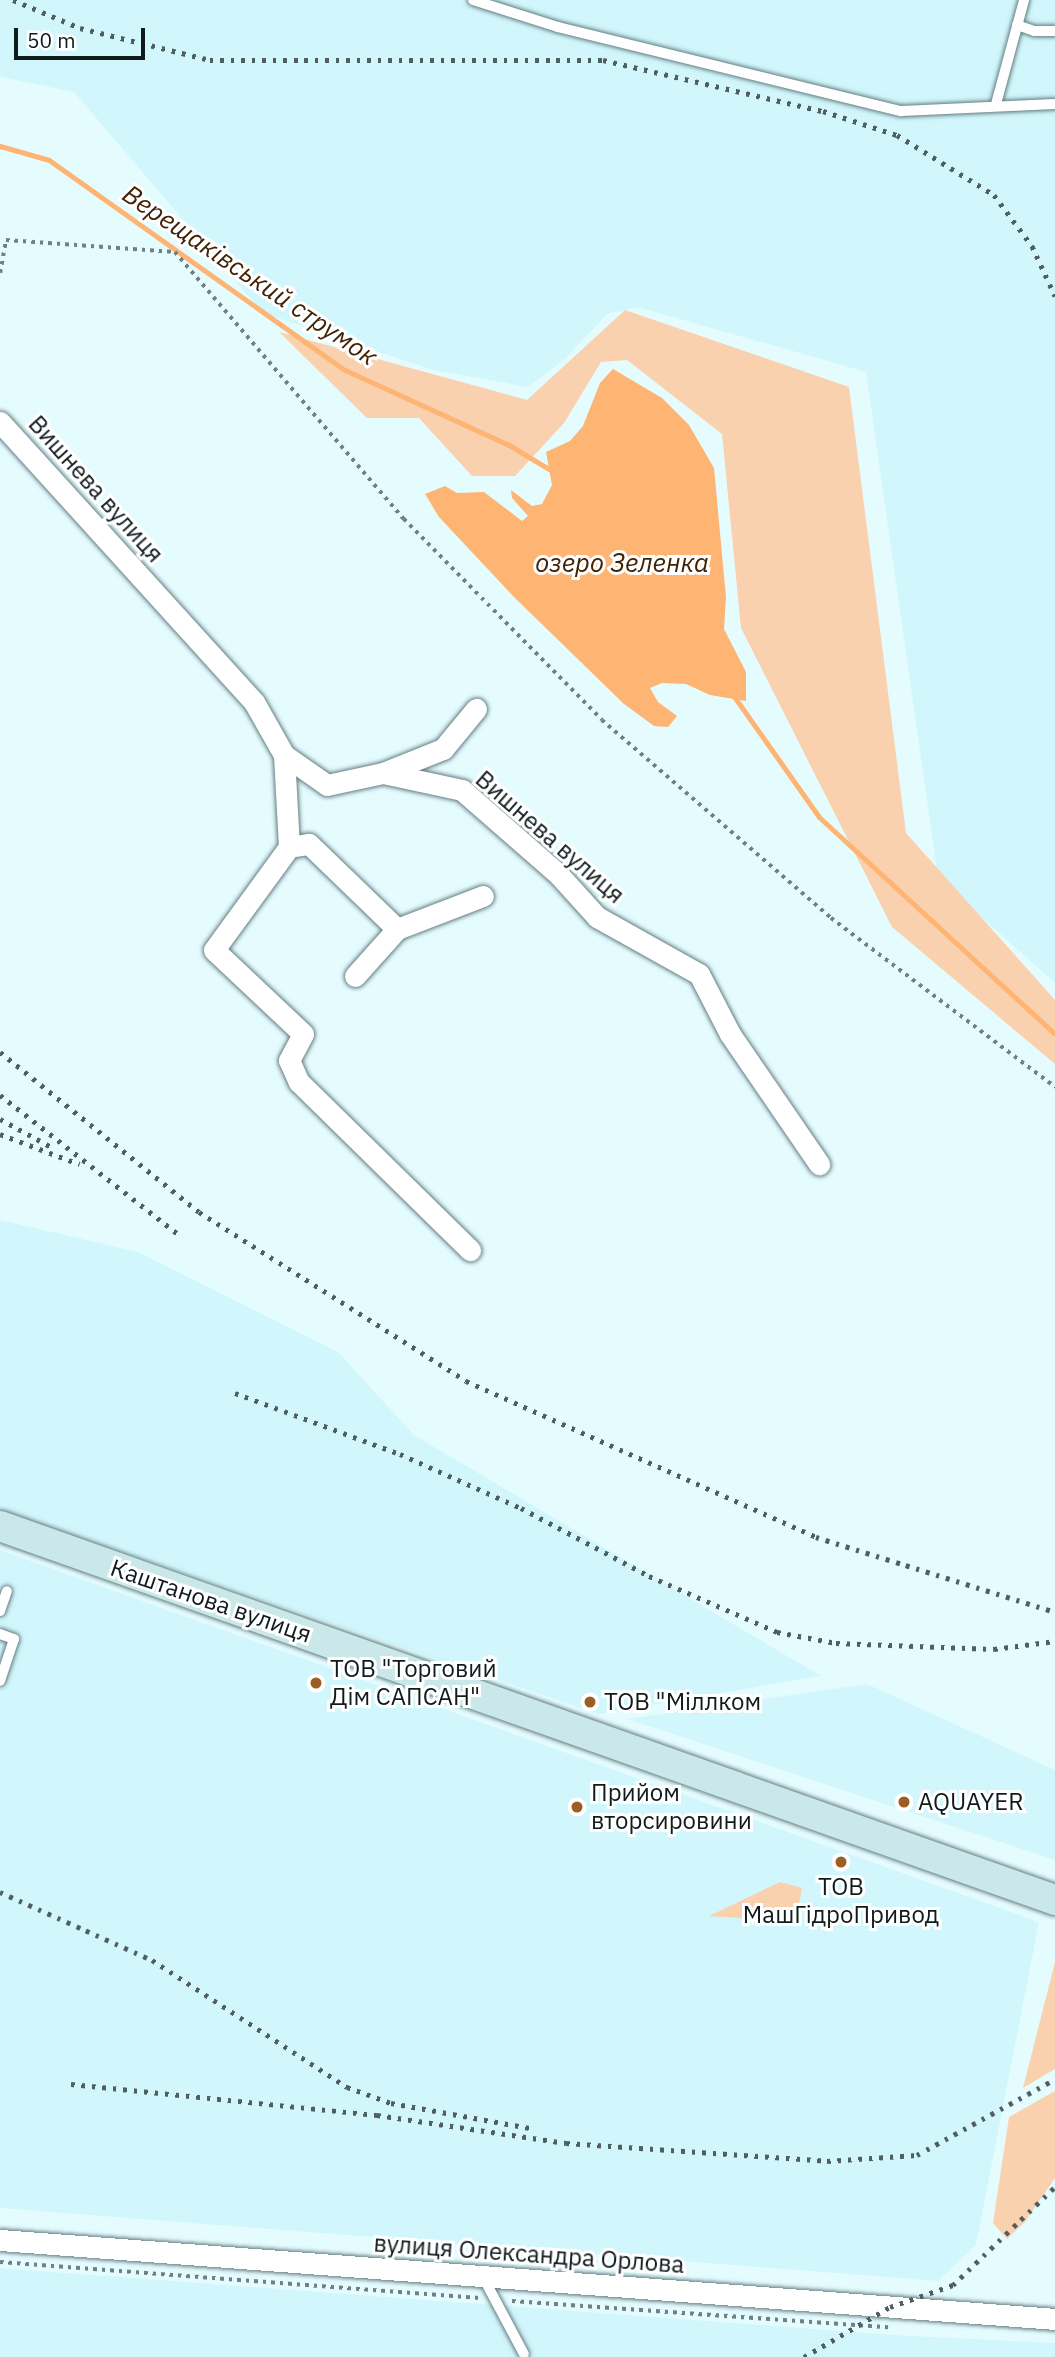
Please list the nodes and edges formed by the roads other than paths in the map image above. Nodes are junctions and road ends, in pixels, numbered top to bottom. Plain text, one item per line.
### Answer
1 (473, 0) edge
2 (1024, 0) edge
3 (1017, 25) junction
4 (1055, 31) edge
5 (996, 104) junction
6 (1055, 104) edge
7 (0, 422) edge
8 (475, 709) dead end
9 (284, 755) junction
10 (383, 773) junction
11 (289, 847) junction
12 (482, 896) dead end
13 (397, 929) junction
14 (355, 976) dead end
15 (819, 1164) dead end
16 (470, 1250) dead end
17 (0, 1526) edge
18 (7, 1591) dead end
19 (0, 1611) edge
20 (0, 1634) edge
21 (0, 1681) edge
22 (1055, 1900) edge
23 (0, 2240) edge
24 (483, 2277) junction
25 (1055, 2319) edge
26 (524, 2354) dead end

1 - 5 lane
2 - 3 lane
3 - 4 lane
3 - 5 lane
5 - 6 lane
7 - 9 street, Вишнева вулиця
8 - 10 street, Вишнева вулиця
9 - 10 street, Вишнева вулиця
9 - 11 street, Вишнева вулиця
10 - 15 street, Вишнева вулиця
11 - 13 street
11 - 16 street
12 - 13 street
13 - 14 street
17 - 22 street, Каштанова вулиця
18 - 19 lane
20 - 21 lane
23 - 24 street, вулиця Олександра Орлова
24 - 25 street, вулиця Олександра Орлова
24 - 26 lane

